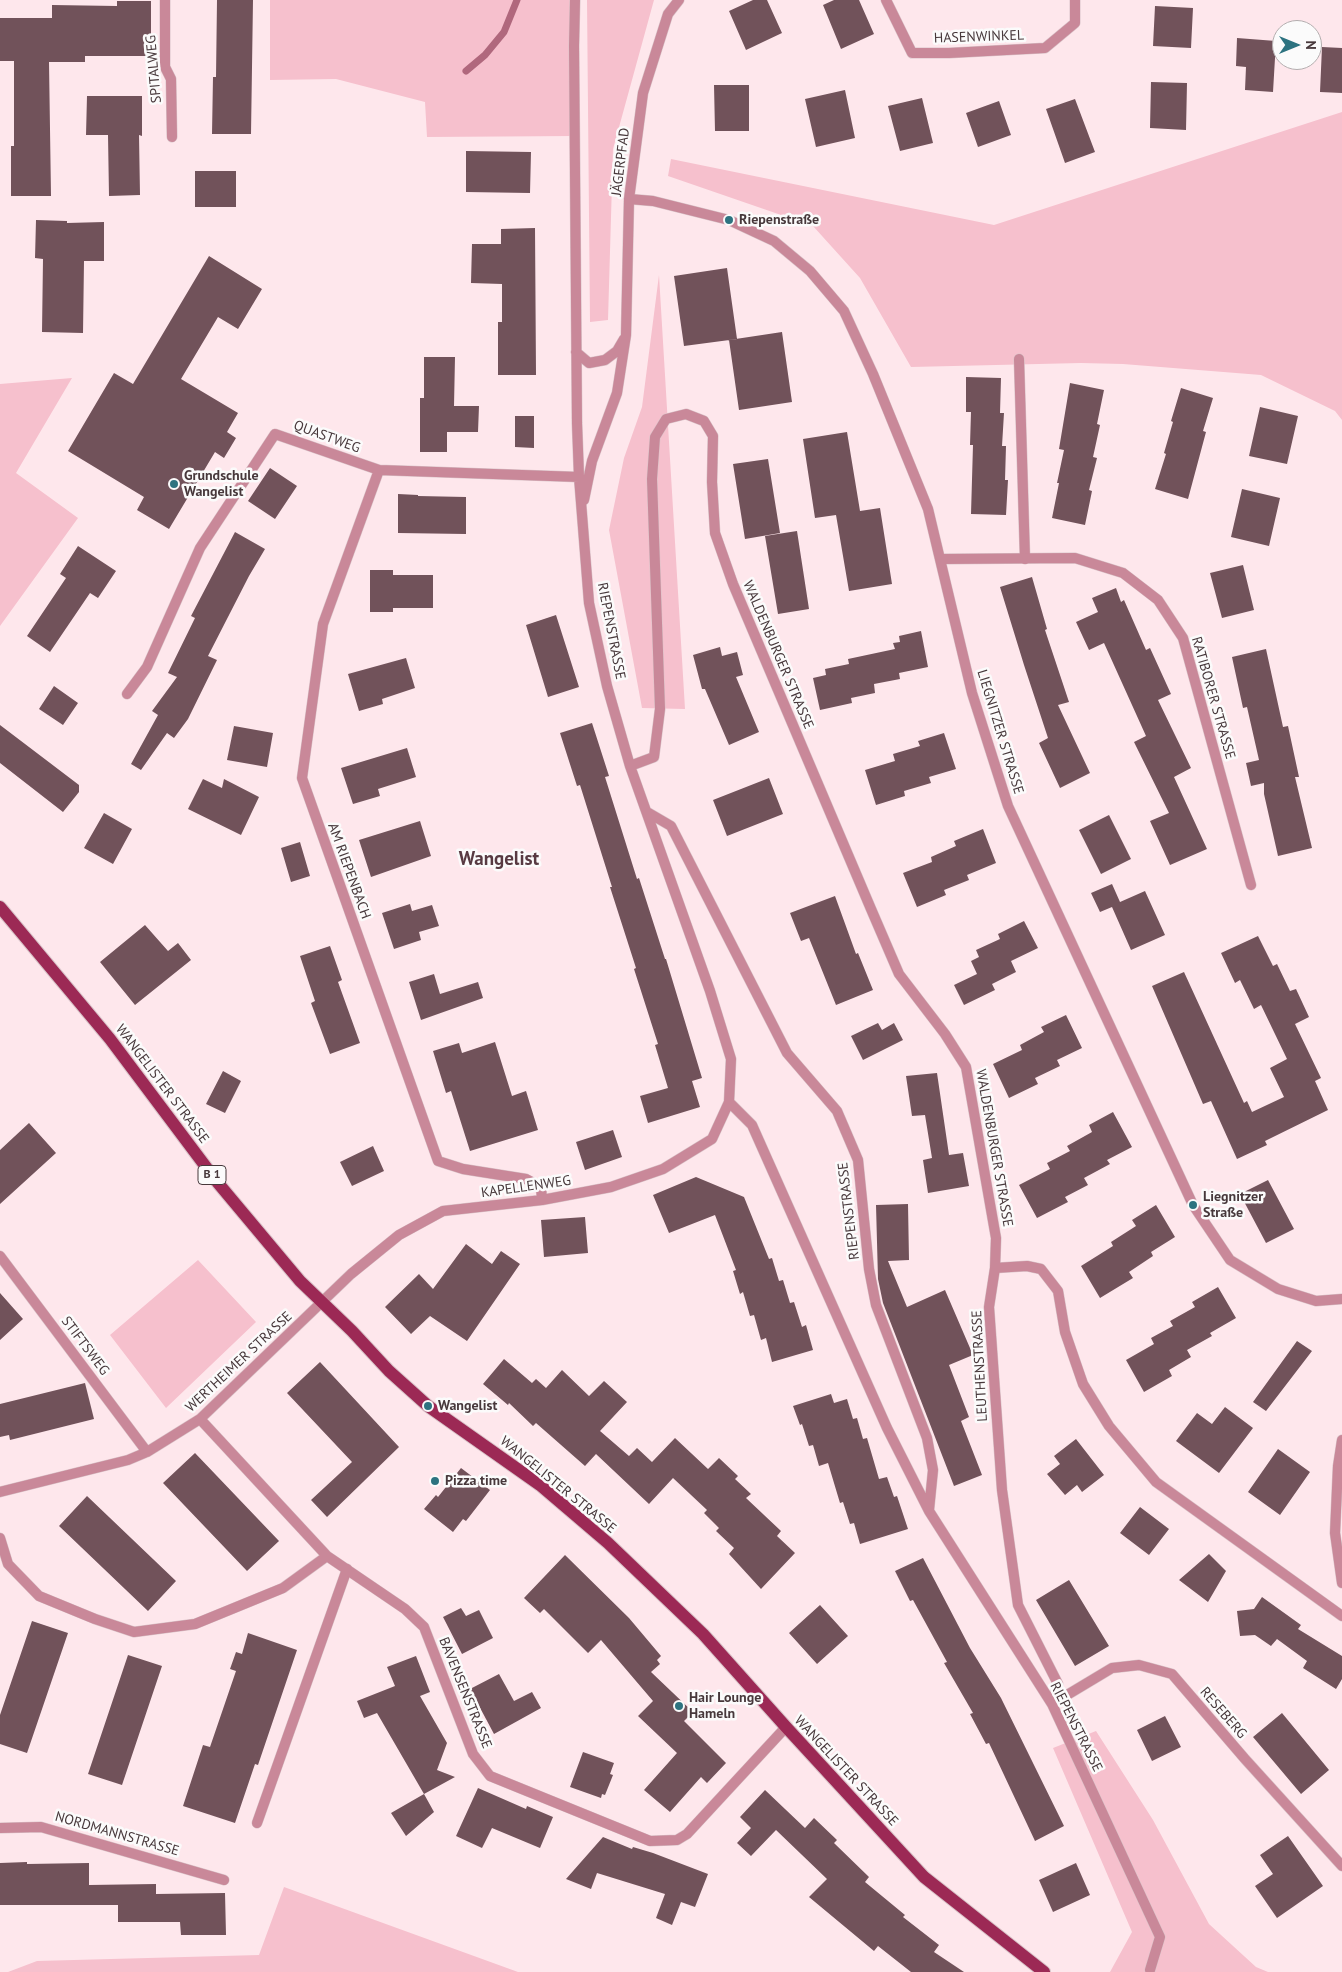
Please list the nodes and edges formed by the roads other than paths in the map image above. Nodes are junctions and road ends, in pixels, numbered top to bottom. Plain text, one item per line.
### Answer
1 (165, 0) edge
2 (575, 0) edge
3 (679, 0) edge
4 (886, 0) edge
5 (1075, 0) edge
6 (172, 137) dead end
7 (629, 200) junction
8 (626, 335) junction
9 (576, 352) junction
10 (1019, 359) dead end
11 (378, 470) junction
12 (579, 476) junction
13 (582, 513) junction
14 (941, 559) junction
15 (1025, 559) junction
16 (127, 694) dead end
17 (630, 766) junction
18 (647, 812) junction
19 (1250, 885) dead end
20 (0, 908) edge
21 (729, 1102) junction
22 (542, 1200) junction
23 (0, 1256) edge
24 (995, 1268) junction
25 (1342, 1299) edge
26 (323, 1302) junction
27 (200, 1419) junction
28 (1342, 1440) edge
29 (148, 1452) junction
30 (0, 1492) edge
31 (929, 1511) junction
32 (0, 1538) edge
33 (327, 1556) junction
34 (346, 1569) junction
35 (1342, 1583) edge
36 (1342, 1616) edge
37 (1052, 1704) junction
38 (786, 1727) junction
39 (257, 1823) dead end
40 (0, 1828) edge
41 (1342, 1866) edge
42 (224, 1880) dead end
43 (1150, 1970) dead end
44 (1044, 1972) edge

1 - 6 street, SPITALWEG
2 - 9 street, RIEPENSTRASSE
3 - 7 street, JÄGERPFAD
4 - 5 street, HASENWINKEL
7 - 8 street, JÄGERPFAD
7 - 14 street, LIEGNITZER STRASSE
8 - 9 street
8 - 13 street, JÄGERPFAD
9 - 12 street, RIEPENSTRASSE
10 - 15 street
11 - 12 street, QUASTWEG
11 - 16 street, QUASTWEG
11 - 22 street, AM RIEPENBACH
12 - 13 street, RIEPENSTRASSE
13 - 17 street, RIEPENSTRASSE
14 - 15 street, RATIBORER STRASSE
14 - 25 street, LIEGNITZER STRASSE
15 - 19 street, RATIBORER STRASSE
17 - 18 street, RIEPENSTRASSE
17 - 24 street, WALDENBURGER STRASSE
18 - 21 street, RIEPENSTRASSE
18 - 31 street, RIEPENSTRASSE
20 - 26 main road, WANGELISTER STRASSE / B 1
21 - 22 street, KAPELLENWEG
21 - 31 street, RIEPENSTRASSE
22 - 26 street, KAPELLENWEG
23 - 29 street, STIFTSWEG
24 - 36 street
24 - 37 street, LEUTHENSTRASSE
26 - 27 street, WERTHEIMER STRASSE
26 - 38 main road, WANGELISTER STRASSE / B 1
27 - 29 street, WERTHEIMER STRASSE
27 - 33 street, BAVENSENSTRASSE
28 - 35 street
29 - 30 street, WERTHEIMER STRASSE
31 - 37 street, RIEPENSTRASSE
32 - 33 street
33 - 34 street, BAVENSENSTRASSE
34 - 38 street, BAVENSENSTRASSE
34 - 39 street
37 - 41 street, RESEBERG
37 - 43 street, RIEPENSTRASSE
38 - 44 main road, WANGELISTER STRASSE / B 1
40 - 42 street, NORDMANNSTRASSE

